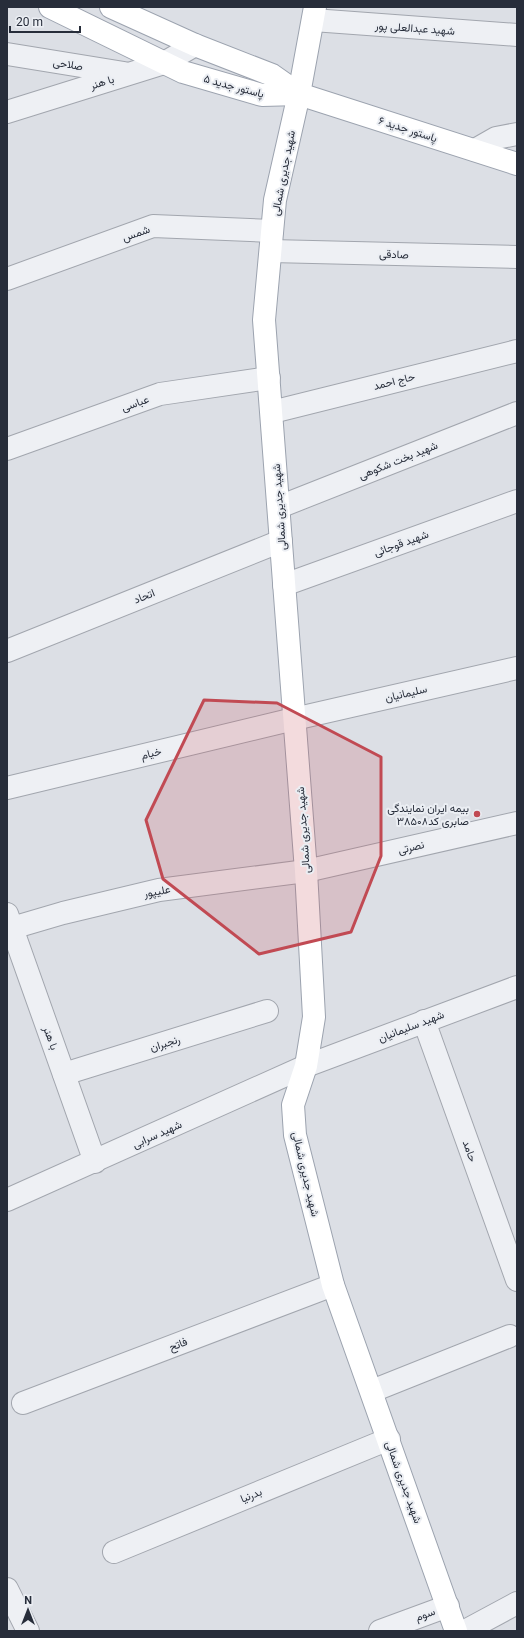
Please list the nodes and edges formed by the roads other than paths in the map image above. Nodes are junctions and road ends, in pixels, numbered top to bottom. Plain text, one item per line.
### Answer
1 (50, 7) edge
2 (112, 7) edge
3 (314, 14) edge
4 (517, 35) edge
5 (195, 45) junction
6 (7, 54) edge
7 (164, 63) junction
8 (129, 74) junction
9 (299, 94) junction
10 (7, 112) edge
11 (517, 134) edge
12 (475, 150) junction
13 (517, 164) edge
14 (272, 241) junction
15 (517, 258) edge
16 (7, 279) edge
17 (517, 351) edge
18 (269, 378) junction
19 (272, 412) junction
20 (517, 413) edge
21 (7, 449) edge
22 (517, 501) edge
23 (279, 507) junction
24 (281, 541) junction
25 (284, 585) junction
26 (7, 651) edge
27 (517, 668) edge
28 (294, 719) junction
29 (7, 788) edge
30 (517, 823) edge
31 (306, 870) junction
32 (9, 921) edge
33 (517, 987) edge
34 (267, 1011) dead end
35 (424, 1021) junction
36 (306, 1066) junction
37 (64, 1074) junction
38 (95, 1162) junction
39 (7, 1200) edge
40 (517, 1280) edge
41 (334, 1285) junction
42 (510, 1336) dead end
43 (372, 1391) junction
44 (23, 1403) dead end
45 (389, 1439) junction
46 (114, 1552) dead end
47 (7, 1589) edge
48 (517, 1604) edge
49 (448, 1606) junction
50 (28, 1631) edge
51 (380, 1631) edge
52 (456, 1631) edge
53 (465, 1631) edge

1 - 7 main road, پاستور جدید ۵
2 - 5 main road, پاستور جدید ۵
3 - 4 street, شهید عبدالعلی پور
3 - 9 main road, شهید جدیری شمالی
5 - 7 street, با هنر
5 - 9 main road, پاستور جدید ۵
6 - 8 street, صلاحی
7 - 8 street, با هنر
7 - 9 main road, پاستور جدید ۵
8 - 10 street, با هنر
9 - 12 main road, پاستور جدید ۶
9 - 14 main road, شهید جدیری شمالی
11 - 12 street
12 - 13 main road, پاستور جدید ۶
14 - 15 street, صادقی
14 - 16 street, شمس
14 - 18 main road, شهید جدیری شمالی
17 - 19 street, حاج احمد
18 - 19 main road, شهید جدیری شمالی
18 - 21 street, عباسی
19 - 23 main road, شهید جدیری شمالی
20 - 23 street, شهید بخت شکوهی
22 - 25 street, شهید قوجائی
23 - 24 main road, شهید جدیری شمالی
24 - 25 main road, شهید جدیری شمالی
24 - 26 street, اتحاد
25 - 28 main road, شهید جدیری شمالی
27 - 28 street, سلیمانیان
28 - 29 street, خیام
28 - 31 main road, شهید جدیری شمالی
30 - 31 street, نصرتی
31 - 32 street, علیپور
31 - 36 main road, شهید جدیری شمالی
32 - 37 street, با هنر
33 - 35 street, شهید سلیمانیان
34 - 37 street, رنجبران
35 - 36 street, شهید سلیمانیان
35 - 40 street, حامد
36 - 38 street, شهید سرابی
36 - 41 main road, شهید جدیری شمالی
37 - 38 street, با هنر
38 - 39 street, شهید سرابی
41 - 43 main road, شهید جدیری شمالی
41 - 44 street, فاتح
42 - 43 street
43 - 45 main road, شهید جدیری شمالی
45 - 46 street, بدرنیا
45 - 49 main road, شهید جدیری شمالی
47 - 50 street
48 - 53 street
49 - 51 street, سوم
49 - 52 main road, شهید جدیری شمالی

